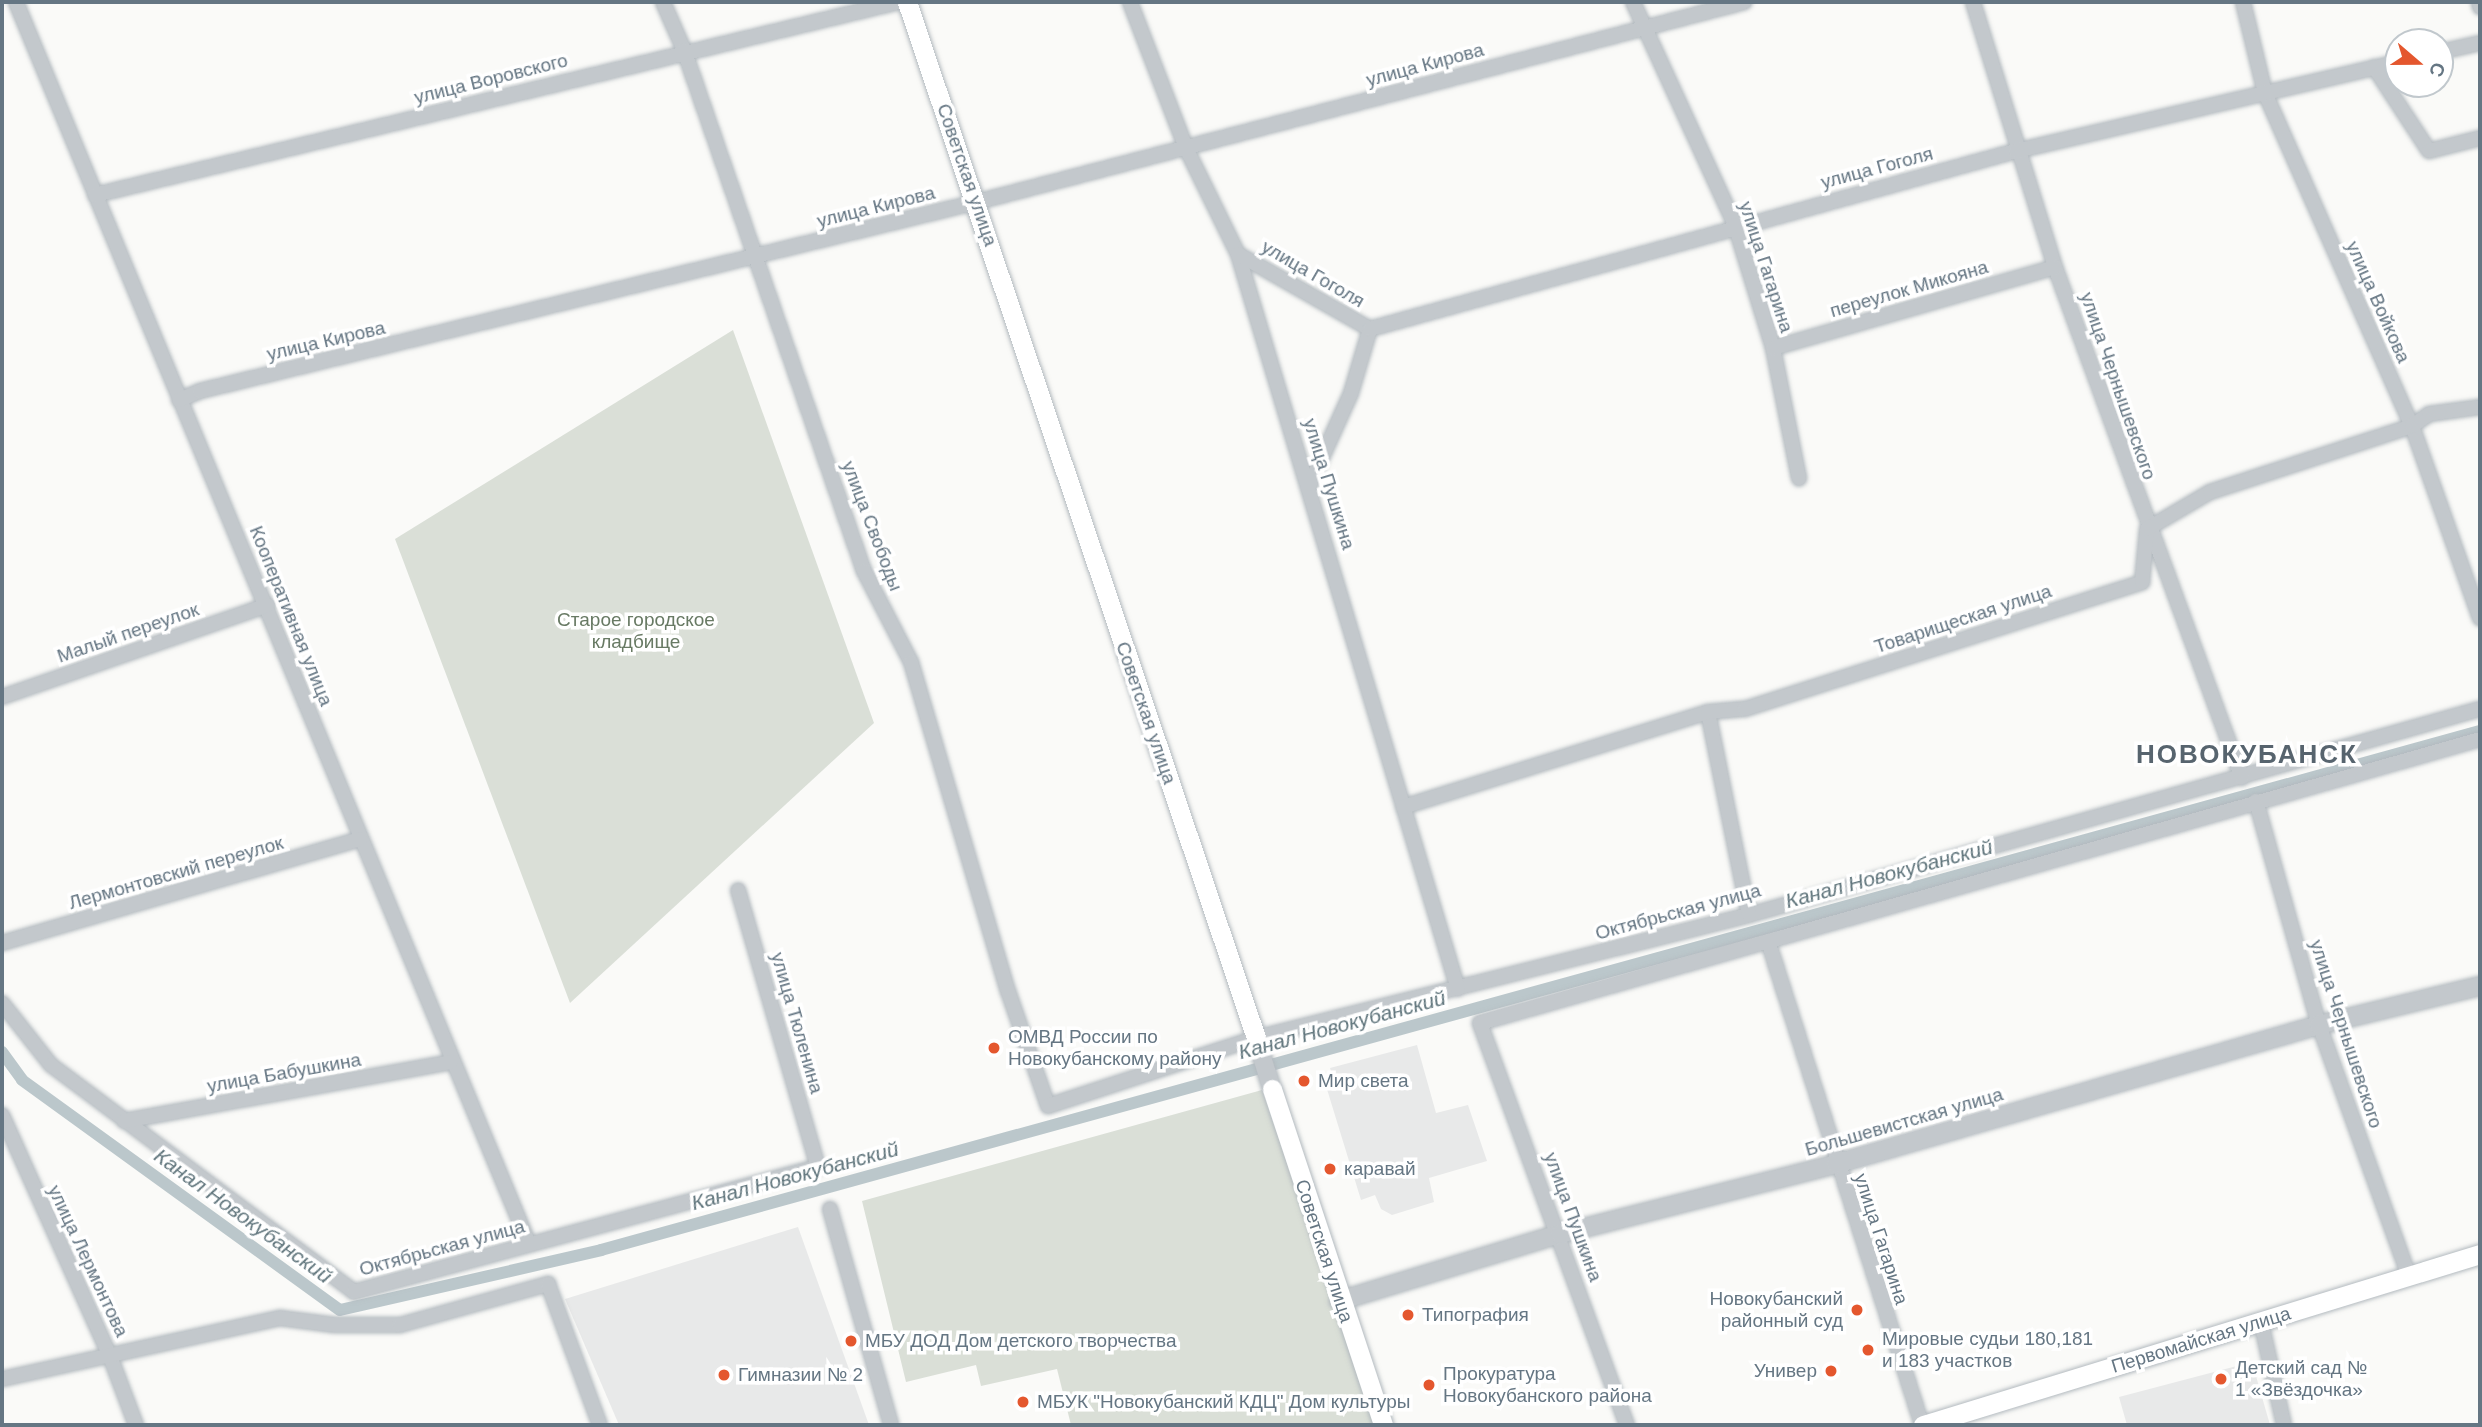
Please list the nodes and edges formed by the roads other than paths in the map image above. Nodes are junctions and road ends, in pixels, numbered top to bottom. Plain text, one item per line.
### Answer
1 (16, 2) edge
2 (663, 2) edge
3 (898, 2) edge
4 (907, 2) edge
5 (1130, 2) edge
6 (1633, 2) edge
7 (1744, 2) edge
8 (1973, 2) edge
9 (2243, 2) edge
10 (2479, 2) edge
11 (2480, 7) edge
12 (1643, 27) junction
13 (2480, 43) edge
14 (2454, 49) edge
15 (684, 50) junction
16 (2384, 65) edge
17 (2374, 67) junction
18 (2265, 93) junction
19 (2480, 138) edge
20 (1186, 148) junction
21 (2016, 151) junction
22 (95, 194) junction
23 (977, 202) junction
24 (1735, 225) junction
25 (1238, 254) junction
26 (757, 257) junction
27 (2055, 267) junction
28 (1370, 329) junction
29 (1773, 348) junction
30 (179, 400) junction
31 (2480, 407) edge
32 (2412, 426) junction
33 (1799, 478) dead end
34 (1310, 484) junction
35 (2147, 529) junction
36 (267, 606) junction
37 (2480, 618) edge
38 (2, 697) edge
39 (2480, 709) edge
40 (1708, 712) junction
41 (2480, 739) edge
42 (2242, 777) junction
43 (2256, 801) junction
44 (1403, 807) junction
45 (360, 839) junction
46 (738, 890) dead end
47 (1749, 915) junction
48 (2, 943) edge
49 (1769, 944) junction
50 (2480, 986) edge
51 (1458, 989) junction
52 (2, 1003) edge
53 (2319, 1025) junction
54 (1256, 1038) junction
55 (451, 1062) junction
56 (1272, 1089) joint
57 (1048, 1106) joint
58 (2, 1115) edge
59 (124, 1121) junction
60 (8, 1147) edge
61 (1836, 1164) junction
62 (818, 1167) joint
63 (830, 1209) dead end
64 (1560, 1234) junction
65 (529, 1244) junction
66 (2480, 1254) edge
67 (2409, 1276) junction
68 (1339, 1301) junction
69 (2261, 1322) junction
70 (110, 1356) junction
71 (2, 1380) edge
72 (136, 1425) edge
73 (600, 1425) edge
74 (891, 1425) edge
75 (1383, 1425) edge
76 (1627, 1425) edge
77 (1922, 1425) edge
78 (2284, 1425) edge

1 - 22 street, Кооперативная улица
2 - 15 street, улица Свободы
3 - 15 street, улица Воровского
4 - 23 main road, Советская улица
5 - 20 street, улица Пушкина
6 - 12 street, улица Гагарина
7 - 12 street, улица Кирова
8 - 21 street, улица Чернышевского
9 - 18 street, улица Войкова
10 - 11 street
12 - 20 street, улица Кирова
12 - 24 street, улица Гагарина
13 - 14 street
15 - 22 street, улица Воровского
15 - 26 street, улица Свободы
16 - 17 street, улица Гоголя
17 - 18 street, улица Гоголя
17 - 19 street
18 - 21 street, улица Гоголя
18 - 32 street, улица Войкова
20 - 23 street, улица Кирова
20 - 25 street, улица Пушкина
21 - 24 street, улица Гоголя
21 - 27 street, улица Чернышевского
22 - 30 street, Кооперативная улица
23 - 26 street, улица Кирова
23 - 54 main road, Советская улица
24 - 28 street, улица Гоголя
24 - 29 street, улица Гагарина
25 - 28 street, улица Гоголя
25 - 34 street, улица Пушкина
26 - 30 street, улица Кирова
26 - 57 street, улица Свободы
27 - 29 street, переулок Микояна
27 - 35 street, улица Чернышевского
28 - 34 street, улица Гоголя
29 - 33 street, улица Гагарина
30 - 36 street, Кооперативная улица
31 - 32 street
32 - 35 street
32 - 37 street, улица Войкова
34 - 44 street, улица Пушкина
35 - 40 street, Товарищеская улица
35 - 42 street, улица Чернышевского
36 - 38 street, Малый переулок
36 - 45 street, Кооперативная улица
39 - 42 street, Октябрьская улица
40 - 44 street, Товарищеская улица
40 - 47 street
41 - 43 street
42 - 47 street, Октябрьская улица
43 - 49 street
43 - 53 street, улица Чернышевского
44 - 51 street, улица Пушкина
45 - 48 street, Лермонтовский переулок
45 - 55 street, Кооперативная улица
46 - 62 street, улица Тюленина
47 - 51 street, Октябрьская улица
49 - 61 street, улица Гагарина
49 - 64 street, улица Пушкина
50 - 53 street, Большевистская улица
51 - 54 street, Октябрьская улица
52 - 59 street
53 - 61 street, Большевистская улица
53 - 67 street, улица Чернышевского
54 - 56 street, Советская улица
54 - 57 street, Октябрьская улица
55 - 59 street, улица Бабушкина
55 - 65 street, Кооперативная улица
56 - 68 main road, Советская улица
58 - 60 street, улица Лермонтова
59 - 65 street, Октябрьская улица
60 - 70 street, улица Лермонтова
61 - 64 street, Большевистская улица
61 - 77 street, улица Гагарина
62 - 65 street, Октябрьская улица
63 - 74 street
64 - 68 street, Большевистская улица
64 - 76 street, улица Пушкина
66 - 67 main road, Первомайская улица
67 - 69 main road, Первомайская улица
68 - 75 main road, Советская улица
69 - 77 main road, Первомайская улица
69 - 78 street
70 - 71 street
70 - 72 street, улица Лермонтова
70 - 73 street

